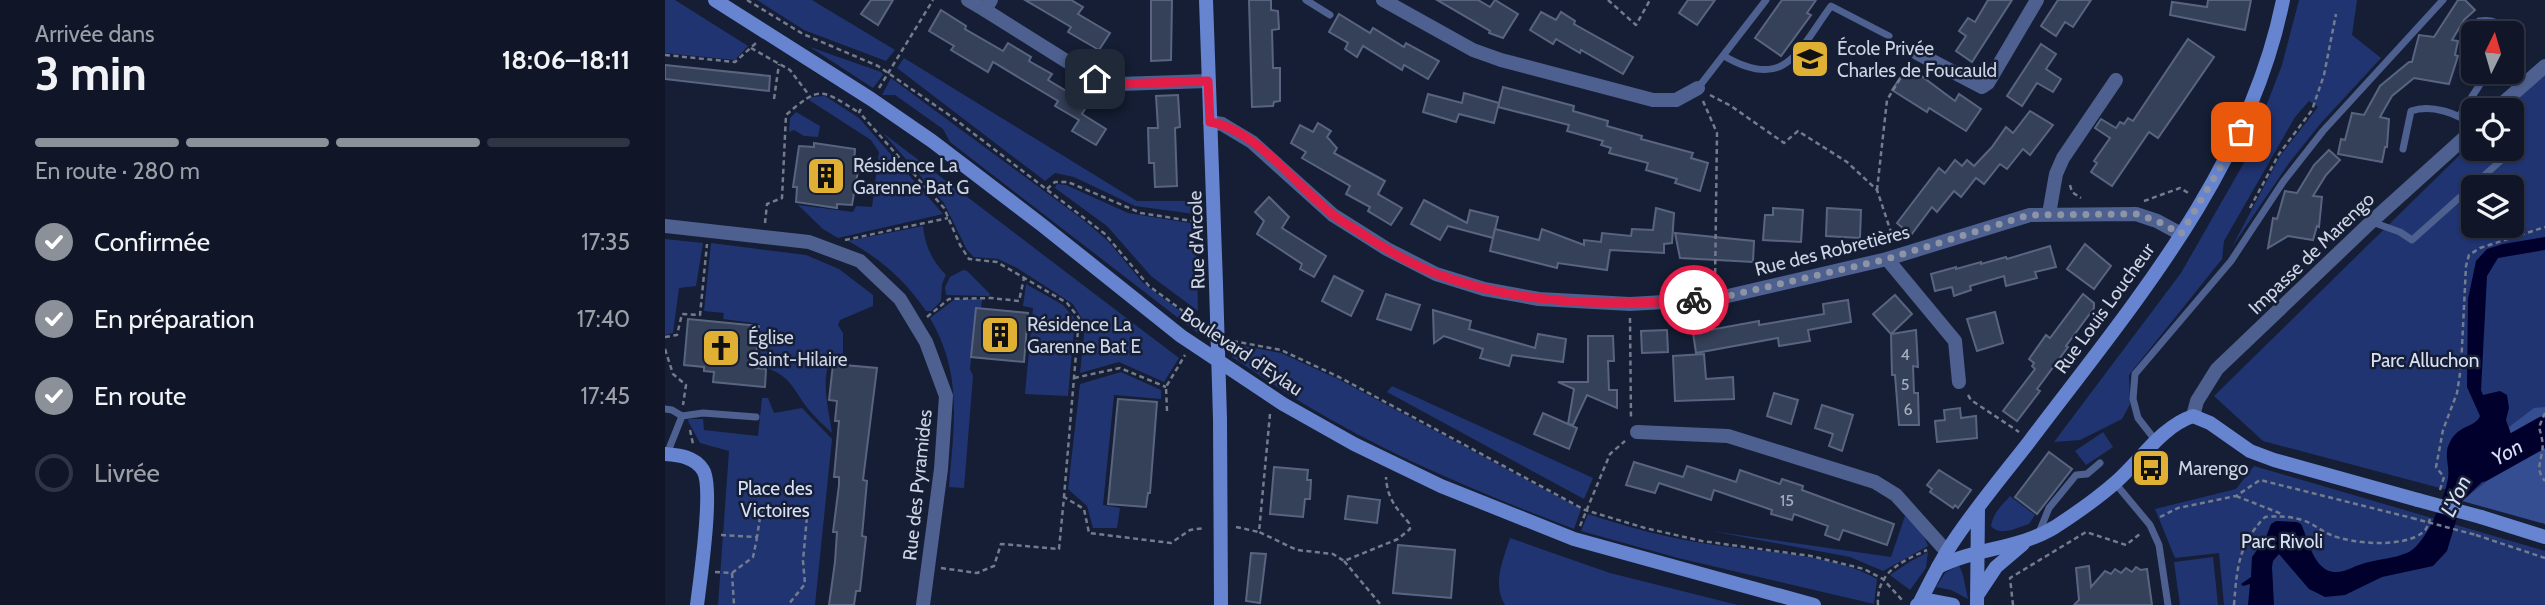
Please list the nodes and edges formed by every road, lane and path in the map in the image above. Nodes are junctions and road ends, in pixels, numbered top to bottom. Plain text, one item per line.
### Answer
1 (715, 0) edge
2 (747, 0) edge
3 (933, 0) edge
4 (968, 0) edge
5 (1206, 0) edge
6 (1307, 0) edge
7 (1383, 0) edge
8 (1608, 0) edge
9 (1650, 0) edge
10 (1766, 0) edge
11 (2037, 0) edge
12 (2283, 0) edge
13 (2443, 0) edge
14 (988, 5) edge
15 (2336, 14) dead end
16 (1330, 15) dead end
17 (767, 33) junction
18 (1889, 36) dead end
19 (751, 48) junction
20 (1917, 53) joint
21 (665, 55) edge
22 (1724, 56) junction
23 (779, 64) junction
24 (2545, 66) edge
25 (890, 74) junction
26 (2116, 80) dead end
27 (1208, 81) junction
28 (2480, 84) edge
29 (1698, 89) junction
30 (809, 95) junction
31 (2509, 98) edge
32 (774, 99) dead end
33 (871, 99) junction
34 (859, 112) junction
35 (2460, 115) joint
36 (1210, 122) junction
37 (2461, 139) edge
38 (2403, 149) dead end
39 (2500, 161) edge
40 (2056, 174) junction
41 (1047, 189) junction
42 (1877, 190) junction
43 (2201, 201) junction
44 (2088, 203) dead end
45 (2139, 204) dead end
46 (2049, 214) junction
47 (2247, 215) dead end
48 (948, 218) junction
49 (2371, 222) junction
50 (1215, 224) junction
51 (665, 226) edge
52 (2545, 227) edge
53 (708, 231) junction
54 (2181, 234) junction
55 (763, 237) junction
56 (836, 252) junction
57 (1893, 257) junction
58 (1024, 278) junction
59 (1715, 299) junction
60 (1630, 304) junction
61 (916, 326) junction
62 (1204, 327) dead end
63 (665, 337) edge
64 (1224, 337) dead end
65 (1191, 343) junction
66 (1074, 378) junction
67 (1959, 382) joint
68 (1166, 387) junction
69 (1272, 397) junction
70 (665, 409) edge
71 (1167, 411) dead end
72 (2545, 413) edge
73 (682, 416) junction
74 (2193, 416) junction
75 (756, 417) dead end
76 (1633, 425) junction
77 (2031, 439) junction
78 (2157, 441) junction
79 (666, 454) edge
80 (1386, 459) junction
81 (2100, 463) dead end
82 (2545, 481) edge
83 (2115, 483) junction
84 (2440, 492) dead end
85 (2236, 496) junction
86 (1064, 497) junction
87 (2263, 506) junction
88 (1978, 509) junction
89 (1585, 510) junction
90 (2285, 516) junction
91 (2431, 516) dead end
92 (2265, 517) junction
93 (2150, 525) junction
94 (1220, 526) junction
95 (1259, 532) junction
96 (704, 534) junction
97 (757, 537) junction
98 (2545, 537) edge
99 (1574, 539) junction
100 (2031, 539) junction
101 (1936, 540) junction
102 (1947, 552) junction
103 (1976, 553) junction
104 (2545, 558) edge
105 (1344, 561) junction
106 (928, 567) junction
107 (1937, 568) junction
108 (701, 570) junction
109 (732, 573) junction
110 (1883, 579) junction
111 (1977, 599) edge
112 (697, 605) edge
113 (734, 605) edge
114 (788, 605) edge
115 (923, 605) edge
116 (1221, 605) edge
117 (1381, 605) edge
118 (1814, 605) edge
119 (1878, 605) edge
120 (1914, 605) edge
121 (1953, 605) edge
122 (2013, 605) edge
123 (2168, 605) edge
124 (2235, 605) edge

1 - 17 main road, Boulevard d'Eylau
2 - 25 path
3 - 25 path
4 - 14 street
5 - 27 main road, Rue d'Arcole
6 - 16 lane
7 - 29 street
8 - 9 path
10 - 22 lane
11 - 20 street
12 - 43 main road, Rue Louis Loucheur
13 - 78 lane
14 - 27 street
15 - 47 path
17 - 19 path
17 - 33 main road, Boulevard d'Eylau
18 - 22 lane
19 - 21 path
19 - 23 path
20 - 42 path
22 - 29 lane
23 - 30 path
23 - 32 path
24 - 31 street
25 - 33 path
25 - 41 path
26 - 40 street
27 - 36 main road, Rue d'Arcole
28 - 35 lane
29 - 42 path
29 - 59 path
30 - 34 path
30 - 55 path
33 - 34 path
33 - 65 main road, Boulevard d'Eylau
34 - 48 path
35 - 38 lane
36 - 50 main road, Rue d'Arcole
36 - 60 street, Rue des Robretières
37 - 49 street, Impasse de Marengo
39 - 49 lane
40 - 44 path
40 - 46 street
41 - 50 path
41 - 62 path
42 - 57 path
43 - 45 path
43 - 54 main road, Rue Louis Loucheur
46 - 54 street, Rue des Robretières
46 - 57 street, Rue des Robretières
48 - 56 path
48 - 58 path
49 - 74 street, Impasse de Marengo
50 - 94 main road, Rue d'Arcole, bridge
51 - 53 street, Rue des Pyramides
52 - 84 path
53 - 55 street, Rue des Pyramides
53 - 63 path
54 - 77 main road, Rue Louis Loucheur
55 - 56 street, Rue des Pyramides
56 - 61 street, Rue des Pyramides
57 - 59 street, Rue des Robretières
57 - 67 street
58 - 61 path
58 - 66 path
59 - 60 street, Rue des Robretières
60 - 76 path
61 - 106 street, Rue des Pyramides
64 - 89 path
65 - 68 path
65 - 69 main road, Boulevard d'Eylau
66 - 68 path
66 - 86 path
67 - 77 path
68 - 71 path
69 - 80 main road, Boulevard d'Eylau
69 - 95 path
70 - 73 lane
72 - 82 path
73 - 75 lane
73 - 79 lane
74 - 78 main road
74 - 98 main road, bridge
76 - 89 path
76 - 101 street
77 - 88 main road, Rue Louis Loucheur
78 - 83 main road
79 - 96 main road
80 - 99 main road, Boulevard d'Eylau
80 - 105 path
81 - 100 lane
83 - 93 lane
83 - 100 main road
85 - 87 path
85 - 93 path
85 - 104 path, bridge
86 - 94 path
86 - 106 path
87 - 90 path
87 - 92 path
88 - 102 main road, Rue Louis Loucheur
88 - 103 main road
89 - 99 path
89 - 110 path
90 - 91 path
90 - 92 path
92 - 124 path
93 - 122 path
93 - 123 lane
94 - 95 path
94 - 116 main road, Rue d'Arcole
95 - 105 path
96 - 97 path
96 - 108 main road
97 - 109 path
97 - 114 path
99 - 118 main road, Boulevard d'Eylau
100 - 103 main road
100 - 111 main road
101 - 102 street
101 - 110 path
102 - 107 main road, Rue Louis Loucheur
103 - 107 main road
103 - 111 main road
105 - 117 path
106 - 115 street, Rue des Pyramides
107 - 120 main road, Rue Louis Loucheur
108 - 109 path
108 - 112 main road
109 - 113 path
110 - 119 path
110 - 120 path
120 - 121 main road

